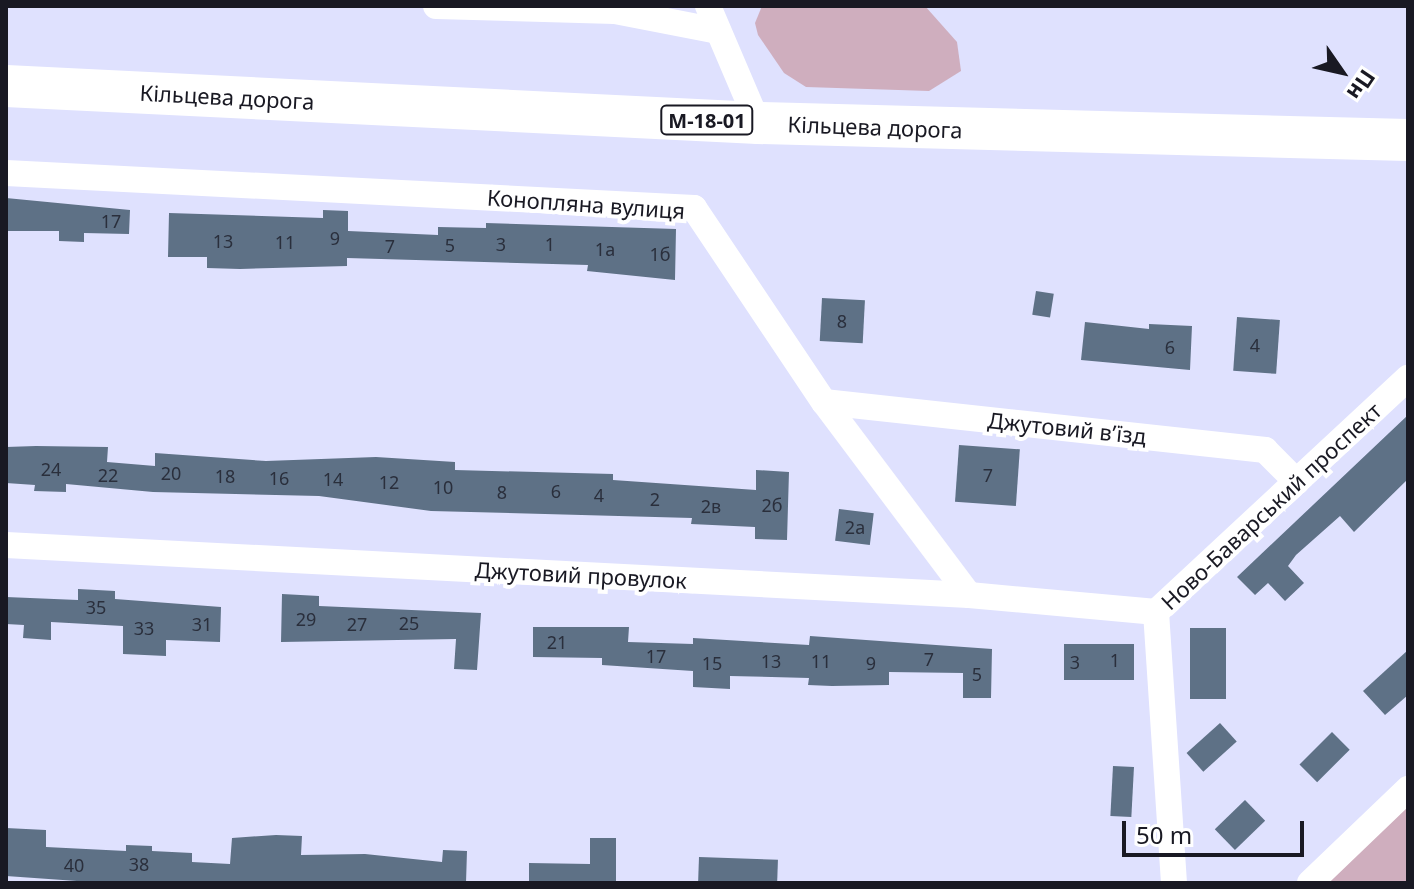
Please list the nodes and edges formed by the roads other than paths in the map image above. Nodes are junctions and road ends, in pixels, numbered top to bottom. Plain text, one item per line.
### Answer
1 (436, 6) edge
2 (708, 6) edge
3 (718, 31) junction
4 (6, 86) edge
5 (758, 123) junction
6 (1408, 140) edge
7 (6, 173) edge
8 (1408, 378) edge
9 (824, 402) junction
10 (1297, 482) junction
11 (6, 545) edge
12 (969, 595) junction
13 (1156, 612) junction
14 (1408, 789) edge
15 (1174, 883) edge
16 (1310, 883) edge

1 - 3 street
2 - 3 street
3 - 5 street
4 - 5 highway, Кільцева дорога / М-18-01
5 - 6 highway, Кільцева дорога / М-18-01
7 - 9 street, Конопляна вулиця
8 - 10 street, Ново-Баварський проспект
9 - 10 street, Джутовий в’їзд
9 - 12 street, Конопляна вулиця
10 - 13 street, Ново-Баварський проспект
11 - 12 street, Джутовий провулок
12 - 13 street, Джутовий провулок
13 - 15 street, Ново-Баварський проспект
14 - 16 street

